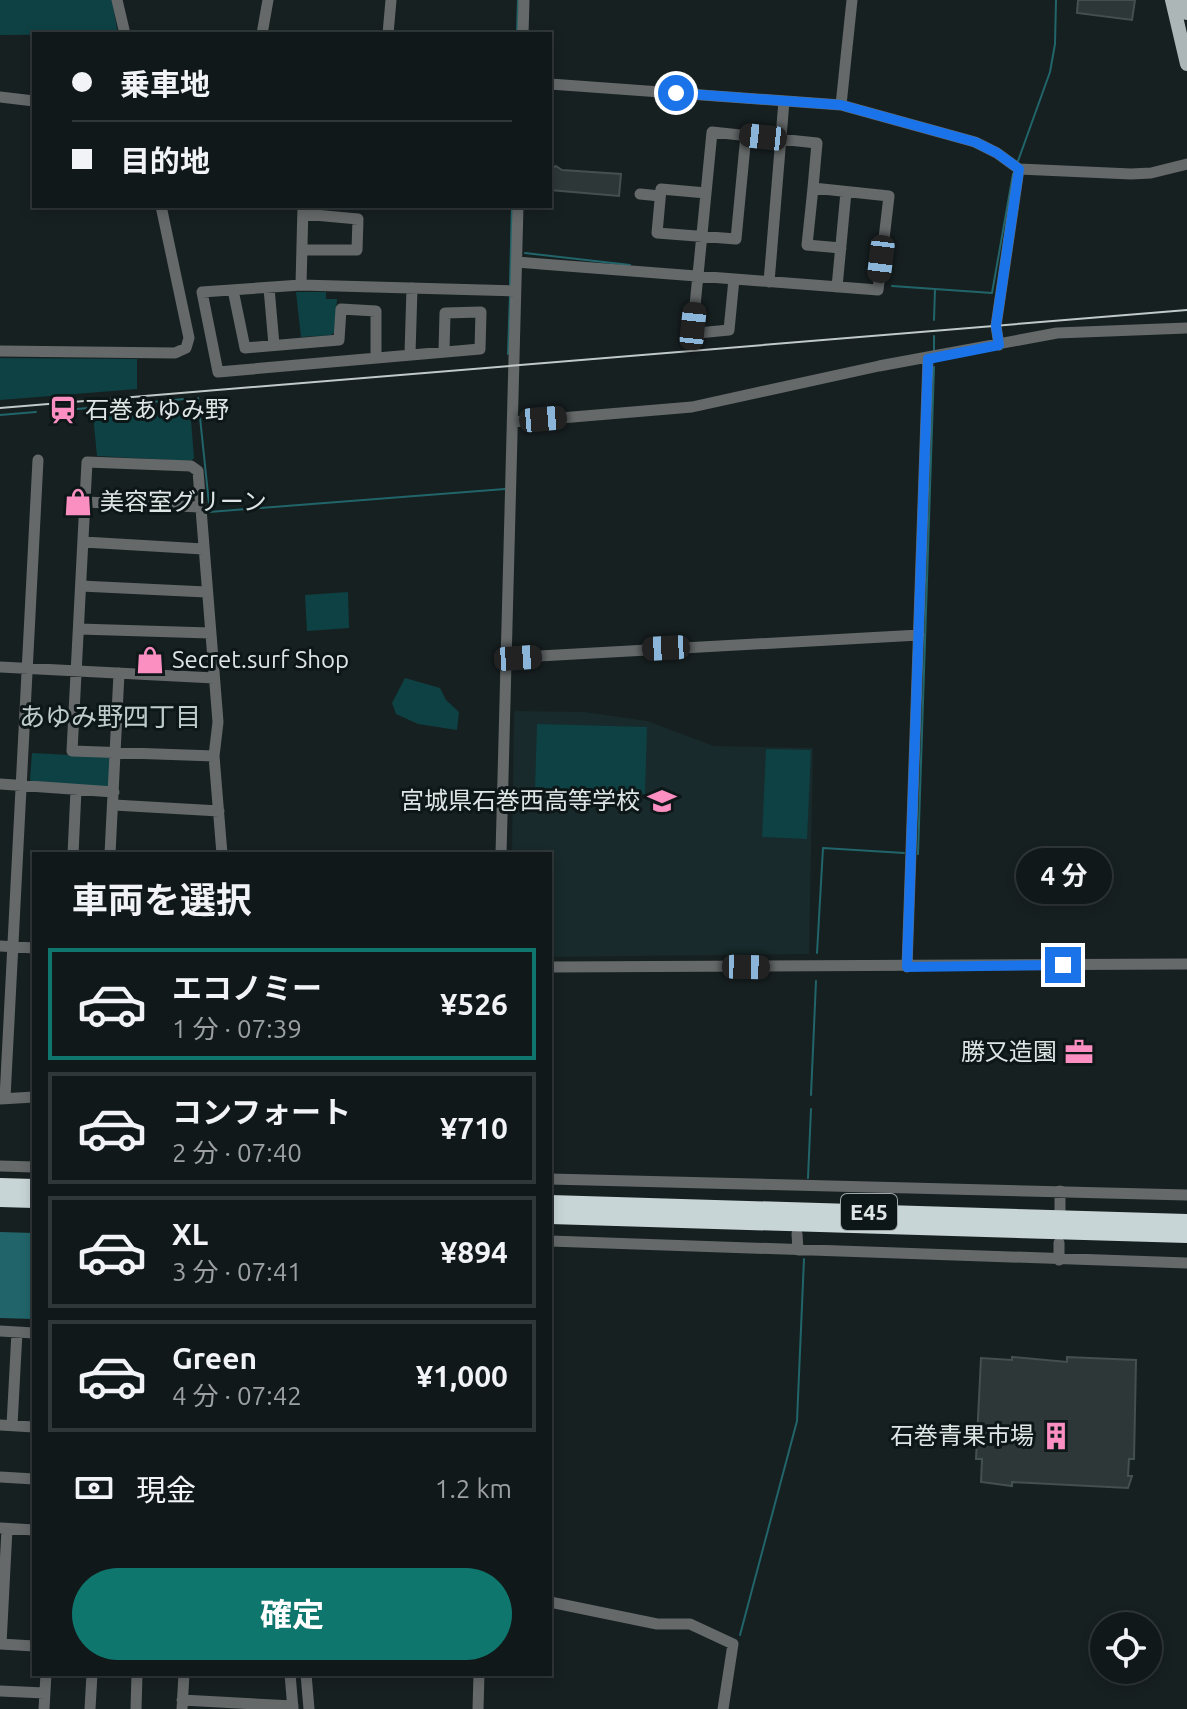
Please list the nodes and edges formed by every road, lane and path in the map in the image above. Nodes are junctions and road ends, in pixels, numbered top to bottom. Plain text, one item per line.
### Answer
1 (117, 0) edge
2 (268, 0) edge
3 (391, 0) edge
4 (524, 0) edge
5 (852, 0) edge
6 (1172, 0) edge
7 (1184, 0) edge
8 (1187, 13) edge
9 (125, 32) edge
10 (262, 32) edge
11 (388, 32) edge
12 (523, 32) edge
13 (1187, 64) edge
14 (552, 84) edge
15 (0, 97) edge
16 (32, 101) edge
17 (784, 101) junction
18 (841, 105) junction
19 (746, 135) junction
20 (781, 139) junction
21 (1187, 164) edge
22 (1019, 169) junction
23 (813, 188) junction
24 (846, 192) junction
25 (706, 193) junction
26 (640, 194) dead end
27 (660, 196) junction
28 (161, 208) edge
29 (518, 208) edge
30 (303, 210) edge
31 (702, 236) junction
32 (841, 248) junction
33 (303, 250) junction
34 (517, 262) junction
35 (698, 276) junction
36 (734, 279) junction
37 (769, 282) junction
38 (301, 285) junction
39 (837, 287) junction
40 (269, 288) junction
41 (412, 288) junction
42 (233, 290) junction
43 (515, 291) junction
44 (1187, 328) edge
45 (274, 345) junction
46 (999, 345) junction
47 (0, 351) edge
48 (444, 351) junction
49 (410, 354) junction
50 (376, 358) junction
51 (928, 359) junction
52 (513, 422) junction
53 (38, 460) dead end
54 (85, 502) junction
55 (200, 507) junction
56 (84, 542) junction
57 (203, 549) junction
58 (81, 586) junction
59 (206, 592) junction
60 (79, 629) junction
61 (210, 633) junction
62 (919, 635) junction
63 (504, 658) junction
64 (0, 667) edge
65 (26, 668) junction
66 (77, 671) junction
67 (119, 673) junction
68 (214, 678) junction
69 (115, 754) junction
70 (214, 756) junction
71 (0, 784) edge
72 (20, 786) junction
73 (76, 790) junction
74 (114, 792) junction
75 (114, 805) junction
76 (219, 811) junction
77 (73, 852) edge
78 (110, 852) edge
79 (222, 852) edge
80 (501, 852) edge
81 (6, 946) edge
82 (32, 948) edge
83 (1187, 964) edge
84 (552, 967) edge
85 (907, 967) junction
86 (5, 980) edge
87 (32, 1097) edge
88 (2, 1099) edge
89 (0, 1166) edge
90 (32, 1167) edge
91 (552, 1179) edge
92 (800, 1185) junction
93 (0, 1186) edge
94 (32, 1187) edge
95 (1060, 1191) junction
96 (1187, 1195) edge
97 (0, 1199) edge
98 (32, 1200) edge
99 (799, 1200) dead end
100 (552, 1203) edge
101 (1060, 1210) dead end
102 (552, 1216) edge
103 (1187, 1222) edge
104 (797, 1234) dead end
105 (1187, 1235) edge
106 (552, 1241) edge
107 (1059, 1243) dead end
108 (798, 1250) junction
109 (1059, 1260) junction
110 (1187, 1263) edge
111 (0, 1331) edge
112 (17, 1332) junction
113 (32, 1333) edge
114 (6, 1425) edge
115 (32, 1427) edge
116 (0, 1477) edge
117 (32, 1479) edge
118 (4, 1529) edge
119 (32, 1530) edge
120 (552, 1602) edge
121 (0, 1644) edge
122 (32, 1646) edge
123 (46, 1676) edge
124 (92, 1676) edge
125 (137, 1676) edge
126 (184, 1676) edge
127 (290, 1676) edge
128 (306, 1676) edge
129 (479, 1676) edge
130 (0, 1691) edge
131 (45, 1693) junction
132 (182, 1704) edge
133 (293, 1707) edge
134 (44, 1709) edge
135 (90, 1709) edge
136 (136, 1709) edge
137 (309, 1709) edge
138 (478, 1709) edge
139 (723, 1709) edge

1 - 9 street
2 - 10 street
3 - 11 street
4 - 12 street
5 - 18 street
6 - 13 main road
7 - 8 main road
14 - 17 street
15 - 16 street
17 - 18 street
17 - 20 street
18 - 22 street
19 - 20 street
19 - 25 street
19 - 31 street
20 - 23 street
20 - 37 street
21 - 22 street
22 - 46 street
23 - 24 street
23 - 32 street
24 - 32 street
24 - 39 street
25 - 27 street
25 - 31 street
26 - 27 street
27 - 31 street
28 - 47 street
29 - 34 street
30 - 33 street
30 - 33 street
31 - 35 street
32 - 39 street
33 - 38 street
34 - 35 street
34 - 43 street
35 - 36 street
35 - 36 street
36 - 37 street
37 - 39 street
38 - 40 street
38 - 41 street
40 - 42 street
40 - 45 street
41 - 43 street
41 - 49 street
42 - 45 street
42 - 50 street
43 - 52 street
44 - 46 street
45 - 50 street
46 - 51 street
48 - 48 street
48 - 49 street
49 - 50 street
51 - 52 street
51 - 62 street
52 - 63 street
53 - 65 street
54 - 55 street
54 - 55 street
54 - 56 street
55 - 57 street
56 - 57 street
56 - 58 street
57 - 59 street
58 - 59 street
58 - 60 street
59 - 61 street
60 - 61 street
60 - 66 street
61 - 68 street
62 - 63 street
62 - 85 street
63 - 80 street
64 - 65 street
65 - 66 street
65 - 72 street
66 - 67 street
66 - 69 street
67 - 68 street
67 - 69 street
68 - 70 street
69 - 70 street
69 - 74 street
70 - 76 street
71 - 72 street
72 - 73 street
72 - 81 street
73 - 74 street
73 - 77 street
74 - 75 street
75 - 76 street
75 - 78 street
76 - 79 street
81 - 82 street
81 - 86 street
83 - 85 street
84 - 85 street
86 - 88 street
87 - 88 street
89 - 90 street
91 - 92 street
92 - 95 street
92 - 99 street
93 - 94 highway
95 - 96 street
95 - 101 street
97 - 98 highway
100 - 103 highway, E45
102 - 105 highway, E45
104 - 108 street
106 - 108 street
107 - 109 street
108 - 109 street
109 - 110 street
111 - 112 street
112 - 113 street
112 - 114 street
114 - 115 street
116 - 117 street
118 - 119 street
118 - 121 street
120 - 139 street
121 - 122 street
123 - 131 street
124 - 135 street
125 - 136 street
126 - 132 street
127 - 133 street
128 - 137 street
129 - 138 street
130 - 131 street
131 - 134 street
132 - 133 street

